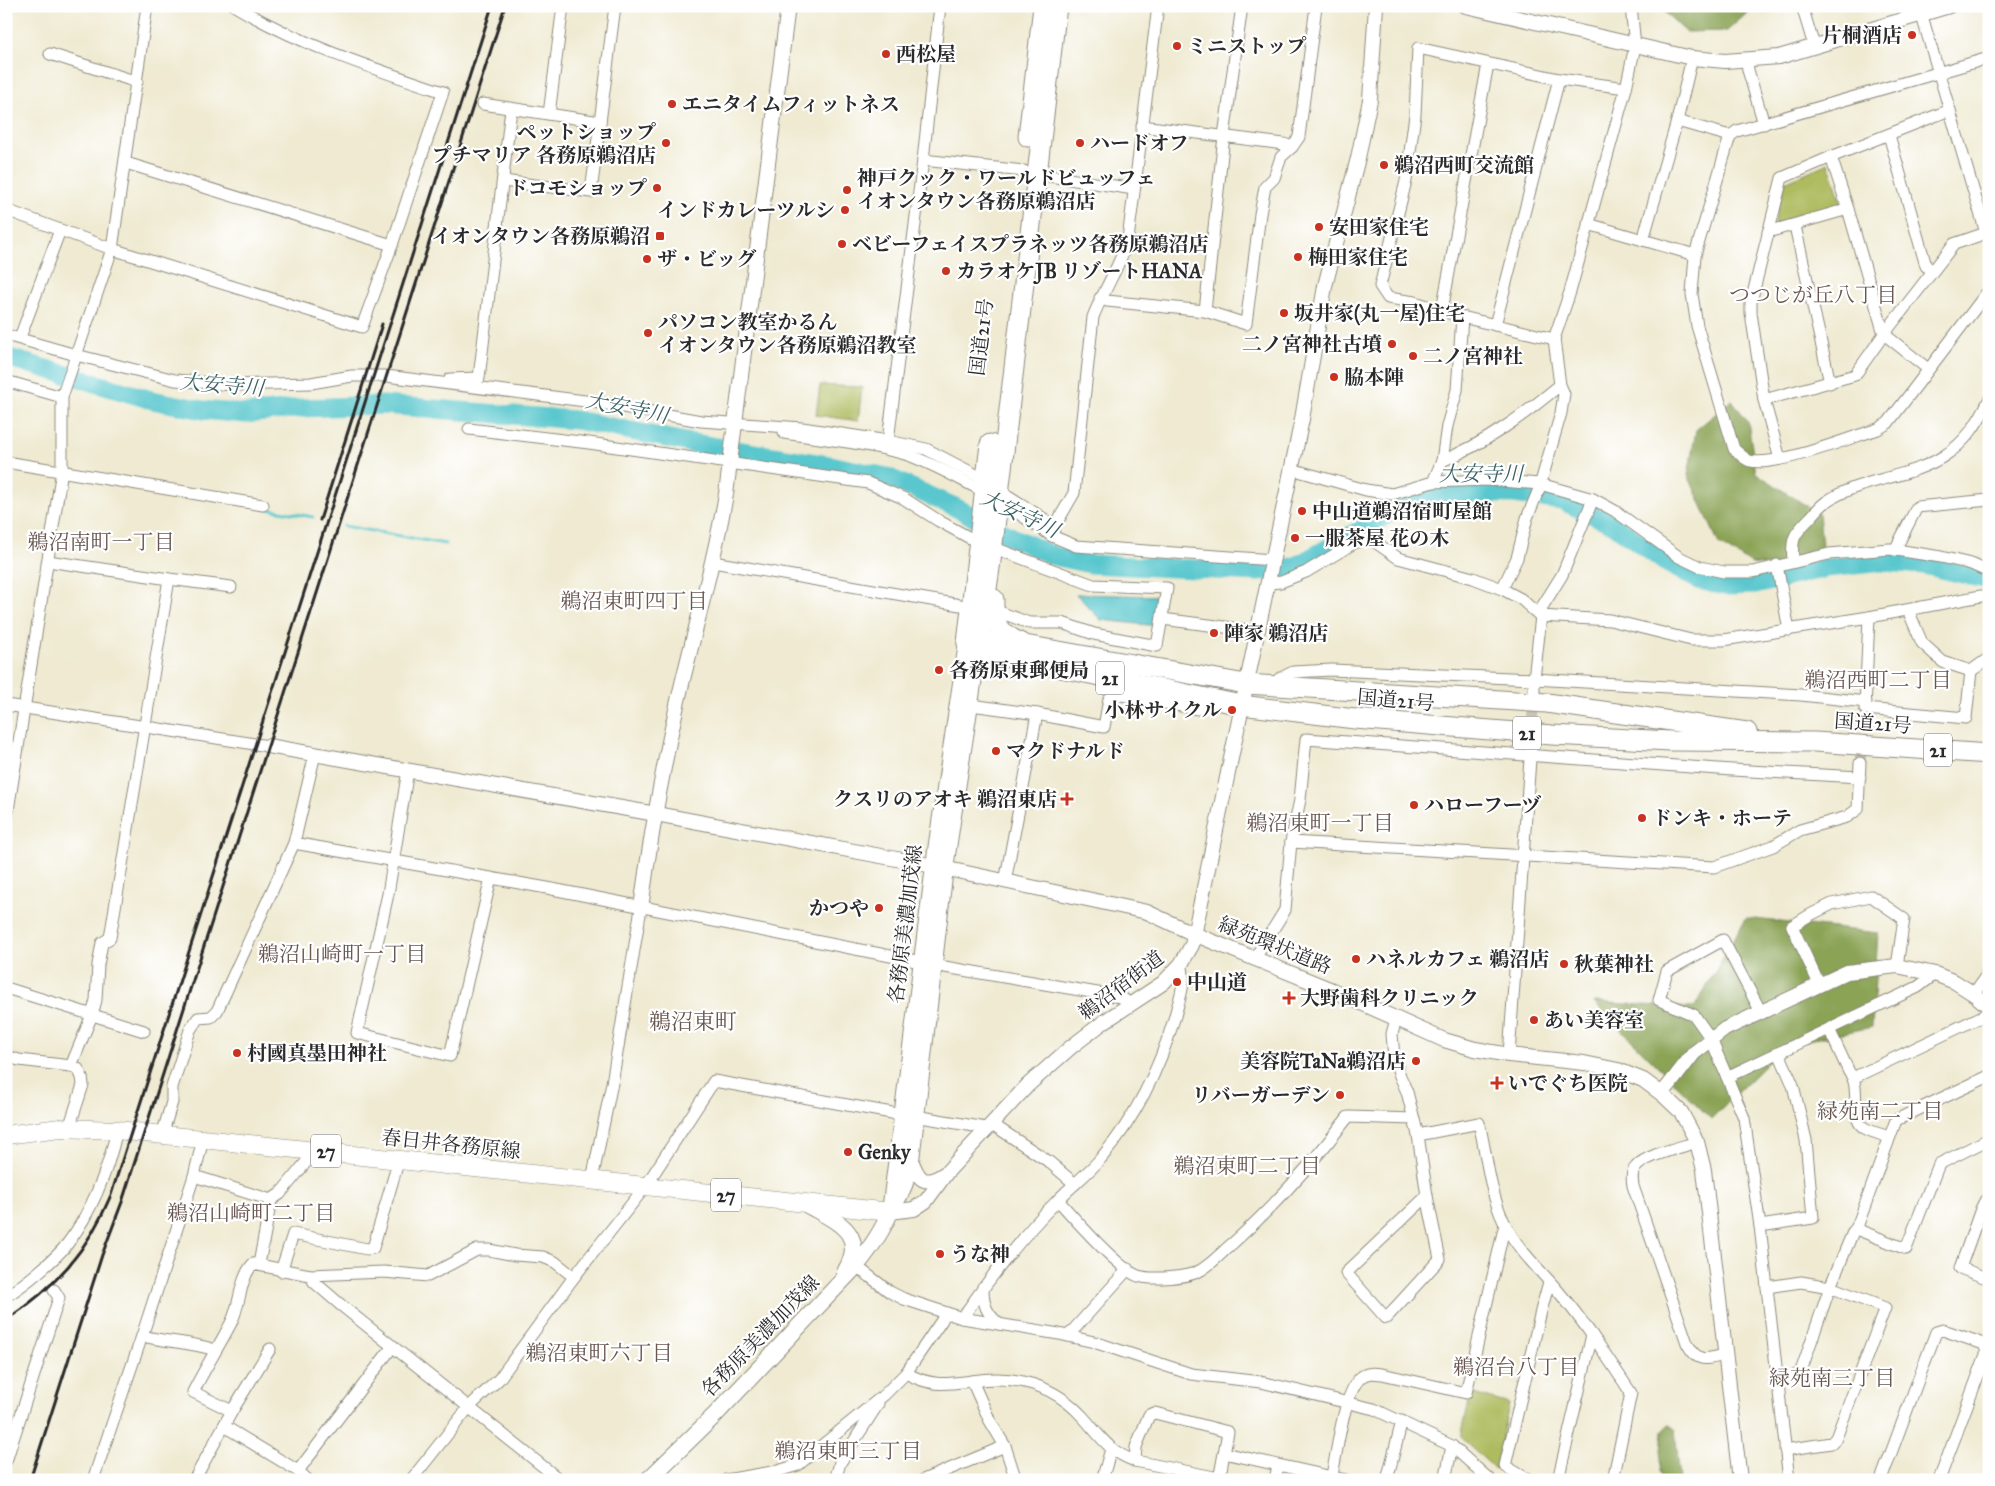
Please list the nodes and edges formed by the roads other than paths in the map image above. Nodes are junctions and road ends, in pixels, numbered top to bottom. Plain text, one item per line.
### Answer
1 (147, 6) edge
2 (235, 6) edge
3 (563, 6) edge
4 (615, 6) edge
5 (788, 6) edge
6 (940, 6) edge
7 (1043, 6) edge
8 (1057, 6) edge
9 (1158, 6) edge
10 (1242, 6) edge
11 (1316, 6) edge
12 (1376, 6) edge
13 (1466, 6) edge
14 (1631, 6) edge
15 (1802, 6) edge
16 (1949, 6) edge
17 (1920, 10) edge
18 (1634, 46) junction
19 (1814, 46) junction
20 (50, 54) dead end
21 (1692, 58) junction
22 (1989, 58) edge
23 (1747, 61) junction
24 (1488, 64) junction
25 (1938, 74) junction
26 (1559, 78) junction
27 (137, 82) junction
28 (1626, 88) junction
29 (483, 104) dead end
30 (511, 109) junction
31 (1950, 110) junction
32 (549, 114) junction
33 (1677, 121) junction
34 (600, 122) junction
35 (1764, 124) junction
36 (1142, 126) junction
37 (1889, 135) junction
38 (1224, 136) junction
39 (1730, 136) junction
40 (1292, 147) junction
41 (1831, 157) junction
42 (923, 160) junction
43 (126, 163) junction
44 (1030, 173) junction
45 (503, 181) junction
46 (1134, 189) junction
47 (1848, 209) junction
48 (6, 210) edge
49 (1588, 224) junction
50 (1795, 226) junction
51 (60, 230) junction
52 (1768, 232) junction
53 (1987, 235) edge
54 (1643, 240) junction
55 (392, 246) junction
56 (112, 249) junction
57 (1696, 254) junction
58 (1932, 270) junction
59 (1989, 290) edge
60 (1100, 298) junction
61 (1442, 310) junction
62 (1205, 312) junction
63 (1462, 317) junction
64 (1494, 325) junction
65 (22, 332) dead end
66 (1884, 334) junction
67 (6, 335) edge
68 (1554, 339) junction
69 (76, 356) junction
70 (1928, 369) junction
71 (6, 381) edge
72 (431, 383) junction
73 (1830, 383) junction
74 (1560, 385) junction
75 (62, 397) junction
76 (1764, 400) junction
77 (1989, 400) edge
78 (756, 425) junction
79 (736, 426) junction
80 (469, 429) dead end
81 (888, 441) junction
82 (1780, 459) junction
83 (1442, 460) junction
84 (731, 461) junction
85 (6, 462) edge
86 (1291, 469) junction
87 (62, 470) junction
88 (1433, 482) junction
89 (1539, 487) junction
90 (991, 495) junction
91 (1989, 500) edge
92 (1592, 502) junction
93 (263, 505) dead end
94 (1053, 531) junction
95 (987, 545) junction
96 (1895, 550) junction
97 (48, 560) junction
98 (1793, 561) junction
99 (713, 562) junction
100 (1272, 562) junction
101 (1778, 569) junction
102 (1989, 572) edge
103 (169, 579) junction
104 (1268, 581) junction
105 (230, 586) dead end
106 (1502, 589) junction
107 (1989, 596) edge
108 (960, 606) dead end
109 (1908, 610) junction
110 (1002, 613) dead end
111 (1540, 616) junction
112 (1869, 617) junction
113 (1162, 619) junction
114 (1789, 630) junction
115 (1256, 632) junction
116 (975, 645) junction
117 (1025, 645) junction
118 (1989, 658) edge
119 (1971, 671) junction
120 (1534, 679) junction
121 (1246, 684) junction
122 (1274, 685) junction
123 (1534, 697) tunnel mouth
124 (1216, 700) junction
125 (1866, 702) junction
126 (971, 705) junction
127 (1241, 705) junction
128 (6, 706) edge
129 (25, 708) junction
130 (1036, 714) junction
131 (1355, 719) junction
132 (146, 728) junction
133 (1815, 742) junction
134 (1354, 743) junction
135 (1989, 743) edge
136 (268, 746) joint
137 (1888, 746) junction
138 (1530, 750) junction
139 (315, 754) junction
140 (1989, 754) edge
141 (1860, 764) tunnel mouth
142 (408, 770) junction
143 (1860, 777) junction
144 (656, 814) junction
145 (6, 823) edge
146 (1291, 842) junction
147 (294, 843) junction
148 (1523, 855) junction
149 (393, 861) junction
150 (939, 867) junction
151 (491, 878) junction
152 (1005, 882) junction
153 (641, 908) junction
154 (1194, 934) junction
155 (1255, 958) junction
156 (927, 964) junction
157 (1181, 964) junction
158 (1897, 966) junction
159 (1989, 971) edge
160 (1935, 974) junction
161 (1819, 984) junction
162 (6, 988) edge
163 (1974, 994) junction
164 (1130, 1004) junction
165 (1989, 1007) edge
166 (1761, 1012) junction
167 (1989, 1013) edge
168 (92, 1015) junction
169 (1396, 1019) junction
170 (1829, 1029) junction
171 (144, 1031) dead end
172 (1711, 1039) junction
173 (1779, 1053) junction
174 (6, 1056) edge
175 (1509, 1056) junction
176 (70, 1066) junction
177 (1989, 1076) edge
178 (1727, 1077) junction
179 (1854, 1077) junction
180 (1662, 1094) junction
181 (909, 1115) junction
182 (1414, 1119) junction
183 (989, 1126) junction
184 (69, 1128) junction
185 (117, 1130) junction
186 (6, 1135) edge
187 (162, 1135) junction
188 (1418, 1135) junction
189 (1889, 1137) junction
190 (203, 1139) junction
191 (1989, 1139) edge
192 (1697, 1142) junction
193 (316, 1150) junction
194 (399, 1159) junction
195 (911, 1160) junction
196 (947, 1172) junction
197 (194, 1176) junction
198 (592, 1180) junction
199 (1075, 1184) junction
200 (645, 1187) junction
201 (1427, 1196) junction
202 (271, 1200) junction
203 (1058, 1200) junction
204 (1989, 1200) edge
205 (806, 1204) junction
206 (890, 1212) junction
207 (1504, 1224) junction
208 (1760, 1226) junction
209 (1857, 1227) junction
210 (259, 1264) junction
211 (856, 1266) junction
212 (1128, 1269) junction
213 (281, 1271) junction
214 (310, 1275) junction
215 (574, 1277) junction
216 (1989, 1279) edge
217 (1549, 1282) junction
218 (983, 1287) junction
219 (1767, 1287) junction
220 (1830, 1287) junction
221 (835, 1289) junction
222 (54, 1290) dead end
223 (6, 1296) edge
224 (944, 1313) junction
225 (962, 1318) junction
226 (1000, 1325) junction
227 (1592, 1335) junction
228 (142, 1336) junction
229 (1068, 1336) junction
230 (393, 1346) junction
231 (270, 1349) dead end
232 (215, 1350) junction
233 (1725, 1356) junction
234 (906, 1373) junction
235 (1778, 1380) junction
236 (972, 1381) junction
237 (884, 1394) junction
238 (1347, 1401) junction
239 (469, 1407) junction
240 (232, 1411) junction
241 (1402, 1421) junction
242 (851, 1422) junction
243 (224, 1426) junction
244 (862, 1428) junction
245 (825, 1443) junction
246 (1004, 1446) junction
247 (1452, 1446) junction
248 (1111, 1449) junction
249 (1785, 1450) junction
250 (1224, 1453) junction
251 (6, 1461) edge
252 (1135, 1462) junction
253 (840, 1463) junction
254 (1278, 1466) junction
255 (298, 1470) junction
256 (1332, 1478) edge
257 (1219, 1479) edge
258 (93, 1480) edge
259 (194, 1480) edge
260 (308, 1480) edge
261 (411, 1480) edge
262 (560, 1480) edge
263 (648, 1480) edge
264 (726, 1480) edge
265 (835, 1480) edge
266 (923, 1480) edge
267 (1016, 1480) edge
268 (1102, 1480) edge
269 (1276, 1480) edge
270 (1346, 1480) edge
271 (1387, 1480) edge
272 (1445, 1480) edge
273 (1490, 1480) edge
274 (1529, 1480) edge
275 (1558, 1480) edge
276 (1613, 1480) edge
277 (1740, 1480) edge
278 (1789, 1480) edge
279 (1881, 1480) edge
280 (1939, 1480) edge

1 - 27 street
2 - 55 street
3 - 32 street
4 - 34 street
5 - 79 street
6 - 42 street
7 - 44 highway, 国道21号
8 - 44 highway, 国道21号
9 - 36 street
10 - 38 street
11 - 40 street
12 - 86 street, 鵜沼宿街道
13 - 18 street
14 - 18 street
15 - 19 street
16 - 17 street
17 - 19 street
17 - 25 street
18 - 21 street
18 - 28 street
19 - 23 street
20 - 27 street
21 - 23 street
21 - 33 street
22 - 25 street
23 - 35 street
24 - 26 street
24 - 61 street
24 - 61 street
25 - 31 street
25 - 35 street
26 - 28 street
26 - 64 street
27 - 43 street
28 - 49 street
29 - 30 street
30 - 32 street
30 - 45 street
31 - 37 street
31 - 53 street
32 - 34 street
33 - 39 street
33 - 54 street
34 - 45 street
35 - 39 street
36 - 38 street
36 - 46 street
37 - 41 street
37 - 58 street
38 - 40 street
38 - 62 street
39 - 57 street
40 - 62 street
41 - 47 street
41 - 52 street
42 - 44 street
42 - 81 street
43 - 55 street
43 - 56 street
44 - 46 street
44 - 90 highway, 国道21号
45 - 72 street
46 - 60 street
47 - 50 street
47 - 66 street
48 - 51 street
49 - 54 street
49 - 68 street
50 - 52 street
50 - 73 street
51 - 56 street
51 - 65 street
52 - 76 street
53 - 58 street
54 - 57 street
55 - 56 street
56 - 69 street
57 - 82 street
58 - 66 street
59 - 70 street
60 - 62 street
60 - 94 street
61 - 63 street
63 - 64 street
63 - 83 street
64 - 68 street
66 - 70 street
66 - 73 street
67 - 69 street
68 - 74 street
69 - 72 street
69 - 75 street
70 - 82 street
71 - 75 street
72 - 79 street
73 - 76 street
74 - 83 street
74 - 89 street
75 - 87 street
76 - 82 street
77 - 98 street
78 - 79 street
78 - 81 street
78 - 90 street
79 - 84 street
80 - 84 street
81 - 90 street
83 - 88 street
84 - 95 street
84 - 99 street
85 - 87 street
86 - 88 street
86 - 100 street, 鵜沼宿街道
87 - 93 street
87 - 97 street
88 - 89 street
89 - 92 street
89 - 106 street
90 - 94 street
90 - 95 highway, 国道21号
91 - 96 street
92 - 101 street
92 - 111 street
94 - 100 street
95 - 113 street
95 - 116 highway, 国道21号
95 - 117 highway
96 - 98 street
96 - 102 street
97 - 103 street
97 - 129 street
98 - 101 street
99 - 108 street
99 - 144 street
100 - 104 street, 鵜沼宿街道
101 - 114 street
103 - 105 street
103 - 132 street
104 - 106 street
104 - 115 street, 鵜沼宿街道
106 - 111 street
107 - 109 street
109 - 112 street
109 - 119 street
110 - 113 street
111 - 114 street
111 - 120 street
112 - 114 street
112 - 125 street
113 - 115 street
115 - 121 street, 鵜沼宿街道
116 - 117 highway, 国道21号 / 21
116 - 124 highway, 国道21号 / 21
116 - 126 main road, 各務原美濃加茂線
116 - 150 main road, 各務原美濃加茂線
117 - 121 highway, 国道21号 / 21
118 - 119 street
119 - 125 street
120 - 122 street
120 - 123 street
120 - 125 street
121 - 122 highway, 国道21号 / 21
121 - 127 street, 鵜沼宿街道
122 - 133 highway, 国道21号 / 21
124 - 127 highway, 国道21号 / 21
124 - 130 street
126 - 130 street
126 - 150 main road, 各務原美濃加茂線
127 - 131 highway, 国道21号 / 21
127 - 154 street, 鵜沼宿街道
128 - 129 street
129 - 132 street
129 - 145 street
130 - 152 street
131 - 133 highway, 国道21号 / 21
131 - 134 street
132 - 136 street
132 - 168 street
133 - 137 highway, 国道21号 / 21
134 - 138 street
134 - 146 street
135 - 137 highway, 21
136 - 139 street, 緑苑環状道路
137 - 140 highway, 国道21号 / 21
138 - 143 street
138 - 148 street
139 - 142 street, 緑苑環状道路
139 - 147 street
141 - 143 street
142 - 144 street, 緑苑環状道路
142 - 149 street
143 - 148 street
144 - 150 street, 緑苑環状道路
144 - 153 street
146 - 148 street
146 - 155 street
147 - 149 street
147 - 187 street
148 - 175 street
149 - 151 street
149 - 151 street
150 - 152 street, 緑苑環状道路
150 - 156 main road, 各務原美濃加茂線
151 - 153 street
152 - 154 street, 緑苑環状道路
153 - 156 street
153 - 198 street
154 - 155 street, 緑苑環状道路
154 - 157 street, 鵜沼宿街道
155 - 169 street, 緑苑環状道路
156 - 164 street
156 - 181 main road, 各務原美濃加茂線
157 - 164 street, 鵜沼宿街道
157 - 199 street
158 - 160 street
158 - 161 street
158 - 161 street
159 - 163 street
160 - 163 street
160 - 170 street
161 - 166 street
162 - 168 street
163 - 165 street
164 - 183 street, 鵜沼宿街道
166 - 172 street
166 - 172 street
167 - 179 street
168 - 171 street
168 - 176 street
169 - 175 street, 緑苑環状道路
169 - 182 street
170 - 173 street
170 - 179 street
172 - 178 street
172 - 180 street
173 - 178 street
173 - 208 street
174 - 176 street
175 - 180 street, 緑苑環状道路
176 - 184 street
177 - 189 street
178 - 208 street
179 - 189 street
180 - 192 street, 緑苑環状道路
181 - 183 street
181 - 195 main road, 各務原美濃加茂線
181 - 200 street
181 - 206 main road, 各務原美濃加茂線
182 - 188 street
182 - 212 street
183 - 196 street, 鵜沼宿街道
183 - 199 street
184 - 185 main road, 春日井各務原線 / 27
184 - 186 main road, 春日井各務原線 / 27
185 - 187 main road, 春日井各務原線 / 27
185 - 223 street
187 - 190 main road, 春日井各務原線 / 27
188 - 201 street
188 - 207 street
189 - 209 street
190 - 193 main road, 春日井各務原線 / 27
190 - 197 street
191 - 209 street
192 - 233 street, 緑苑環状道路
192 - 233 street
193 - 194 main road, 春日井各務原線 / 27
193 - 202 street
194 - 198 main road, 春日井各務原線 / 27
194 - 213 street
195 - 196 street
195 - 206 main road, 各務原美濃加茂線
196 - 206 street, 鵜沼宿街道
197 - 202 street
197 - 228 street
198 - 200 main road, 春日井各務原線 / 27
199 - 203 street
200 - 205 main road, 春日井各務原線 / 27
200 - 215 street
201 - 201 street
202 - 210 street
203 - 212 street
203 - 218 street
204 - 216 street
205 - 206 main road, 春日井各務原線 / 27
205 - 221 main road
206 - 211 main road, 各務原美濃加茂線
207 - 217 street
207 - 238 street
208 - 219 street
209 - 220 street
210 - 213 street
210 - 232 street
211 - 221 main road, 各務原美濃加茂線
211 - 224 street
212 - 229 street
213 - 214 street
214 - 215 street
214 - 230 street
215 - 239 street
217 - 227 street
217 - 274 street
218 - 225 street
218 - 226 street
219 - 220 street
219 - 235 street
220 - 235 street
220 - 249 street
221 - 263 main road, 各務原美濃加茂線
222 - 251 street
224 - 225 street
224 - 234 street
225 - 226 street
226 - 229 street
227 - 275 street
227 - 276 street
228 - 232 street
228 - 258 street
229 - 238 street
230 - 239 street
230 - 255 street
231 - 240 street
232 - 240 street
233 - 277 street, 緑苑環状道路
234 - 236 street
234 - 237 street
235 - 249 street
236 - 246 street
236 - 248 street
237 - 242 street
237 - 244 street
238 - 241 street
238 - 256 street
239 - 261 street
239 - 262 street
240 - 243 street
241 - 247 street
241 - 271 street
242 - 244 street
242 - 245 street
243 - 255 street
243 - 259 street
244 - 253 street
245 - 253 street
245 - 264 street
246 - 266 street
246 - 267 street
247 - 272 street
247 - 273 street
248 - 252 street
248 - 268 street
249 - 278 street
250 - 252 street
250 - 254 street
250 - 257 street
252 - 257 street
253 - 265 street
254 - 256 street
254 - 269 street
255 - 260 street
256 - 270 street
279 - 280 street

